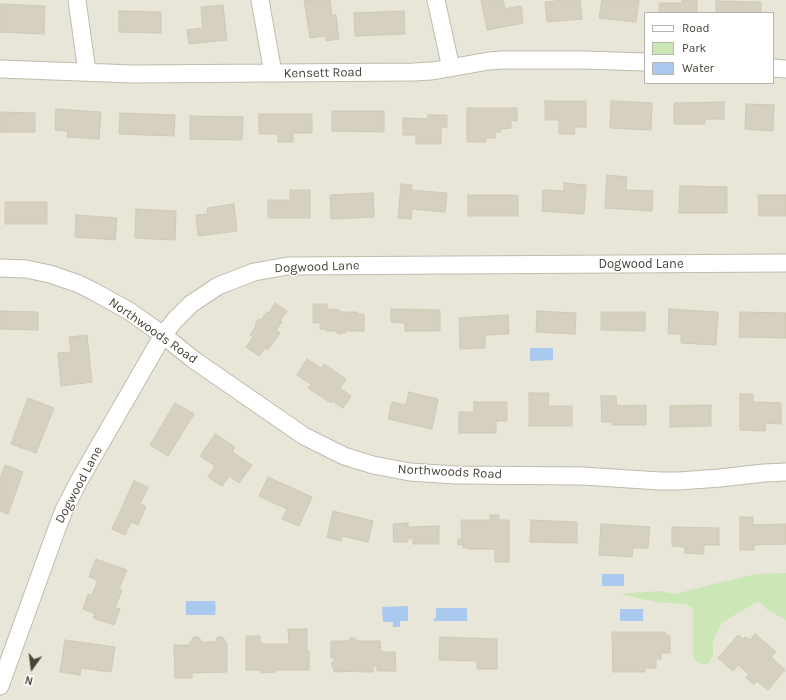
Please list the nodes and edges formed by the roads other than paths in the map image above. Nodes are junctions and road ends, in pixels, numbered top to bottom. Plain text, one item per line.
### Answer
1 (77, 0) edge
2 (260, 0) edge
3 (436, 0) edge
4 (644, 62) edge
5 (451, 68) junction
6 (774, 68) edge
7 (786, 68) edge
8 (0, 69) edge
9 (88, 72) junction
10 (273, 73) junction
11 (786, 263) edge
12 (0, 268) edge
13 (163, 335) junction
14 (786, 472) edge
15 (0, 686) edge

1 - 9 street
2 - 10 street
3 - 5 street
4 - 5 street, Kensett Road
5 - 10 street, Kensett Road
6 - 7 street
8 - 9 street, Kensett Road
9 - 10 street, Kensett Road
11 - 13 street, Dogwood Lane
12 - 13 street, Northwoods Road
13 - 14 street, Northwoods Road
13 - 15 street, Dogwood Lane

